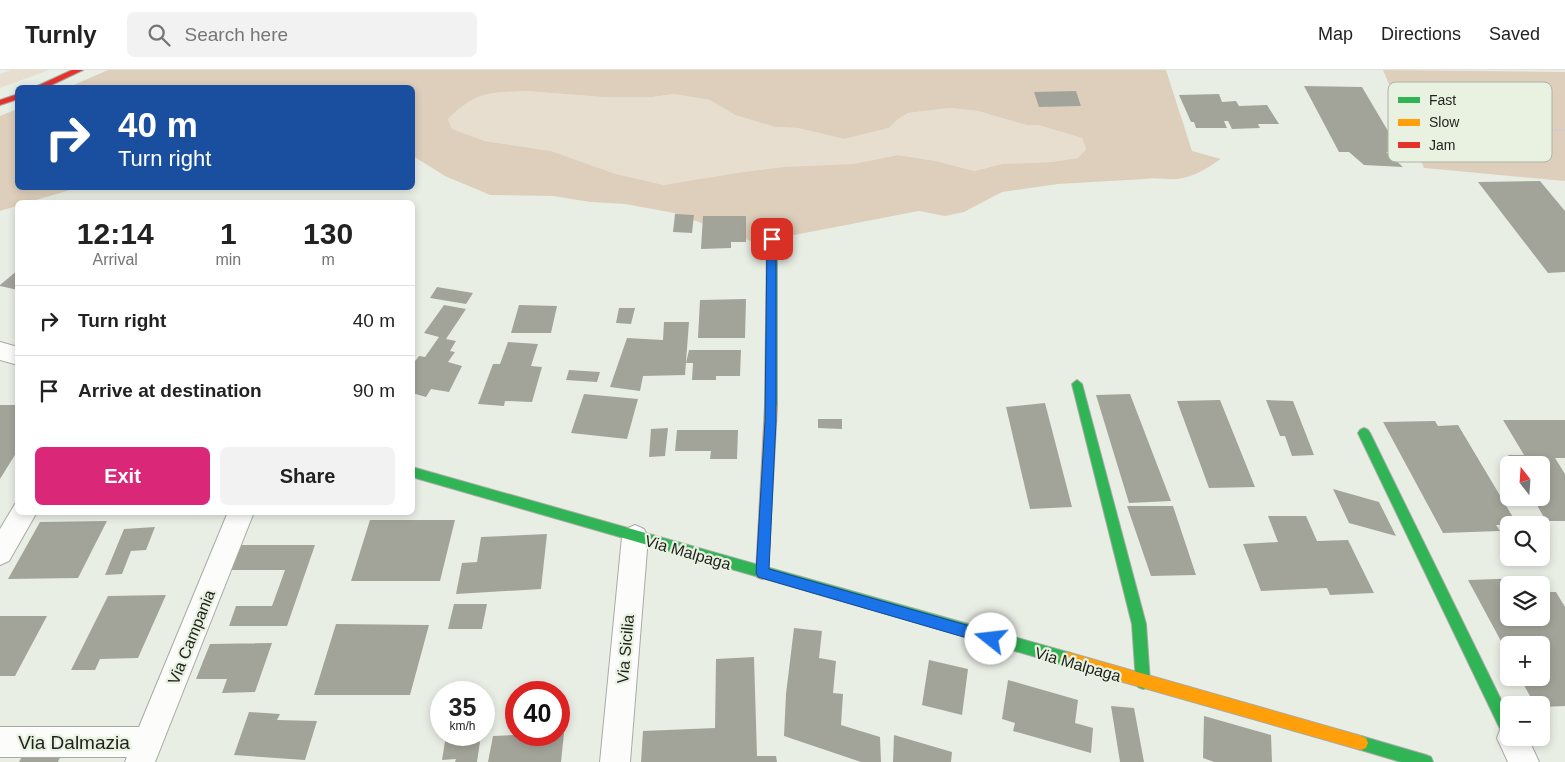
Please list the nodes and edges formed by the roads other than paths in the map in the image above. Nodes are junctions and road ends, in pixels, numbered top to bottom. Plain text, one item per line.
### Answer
1 (79, 70) edge
2 (44, 85) edge
3 (15, 97) edge
4 (0, 103) edge
5 (772, 239) dead end
6 (0, 351) edge
7 (15, 355) edge
8 (1077, 384) dead end
9 (1364, 433) dead end
10 (415, 473) edge
11 (22, 515) edge
12 (240, 515) edge
13 (635, 537) junction
14 (0, 553) edge
15 (762, 573) junction
16 (1143, 682) junction
17 (1500, 714) edge
18 (0, 742) edge
19 (1516, 746) edge
20 (145, 752) edge
21 (615, 762) edge
22 (1426, 762) edge
23 (1524, 762) edge

1 - 2 street
3 - 4 street
5 - 15 street
6 - 7 street
8 - 16 street
9 - 17 street
10 - 13 street, Via Malpaga
11 - 14 street
12 - 20 street, Via Campania
13 - 15 street, Via Malpaga
13 - 21 street, Via Sicilia
15 - 16 street, Via Malpaga
16 - 22 street, Via Malpaga
18 - 20 street, Via Dalmazia
19 - 23 street

